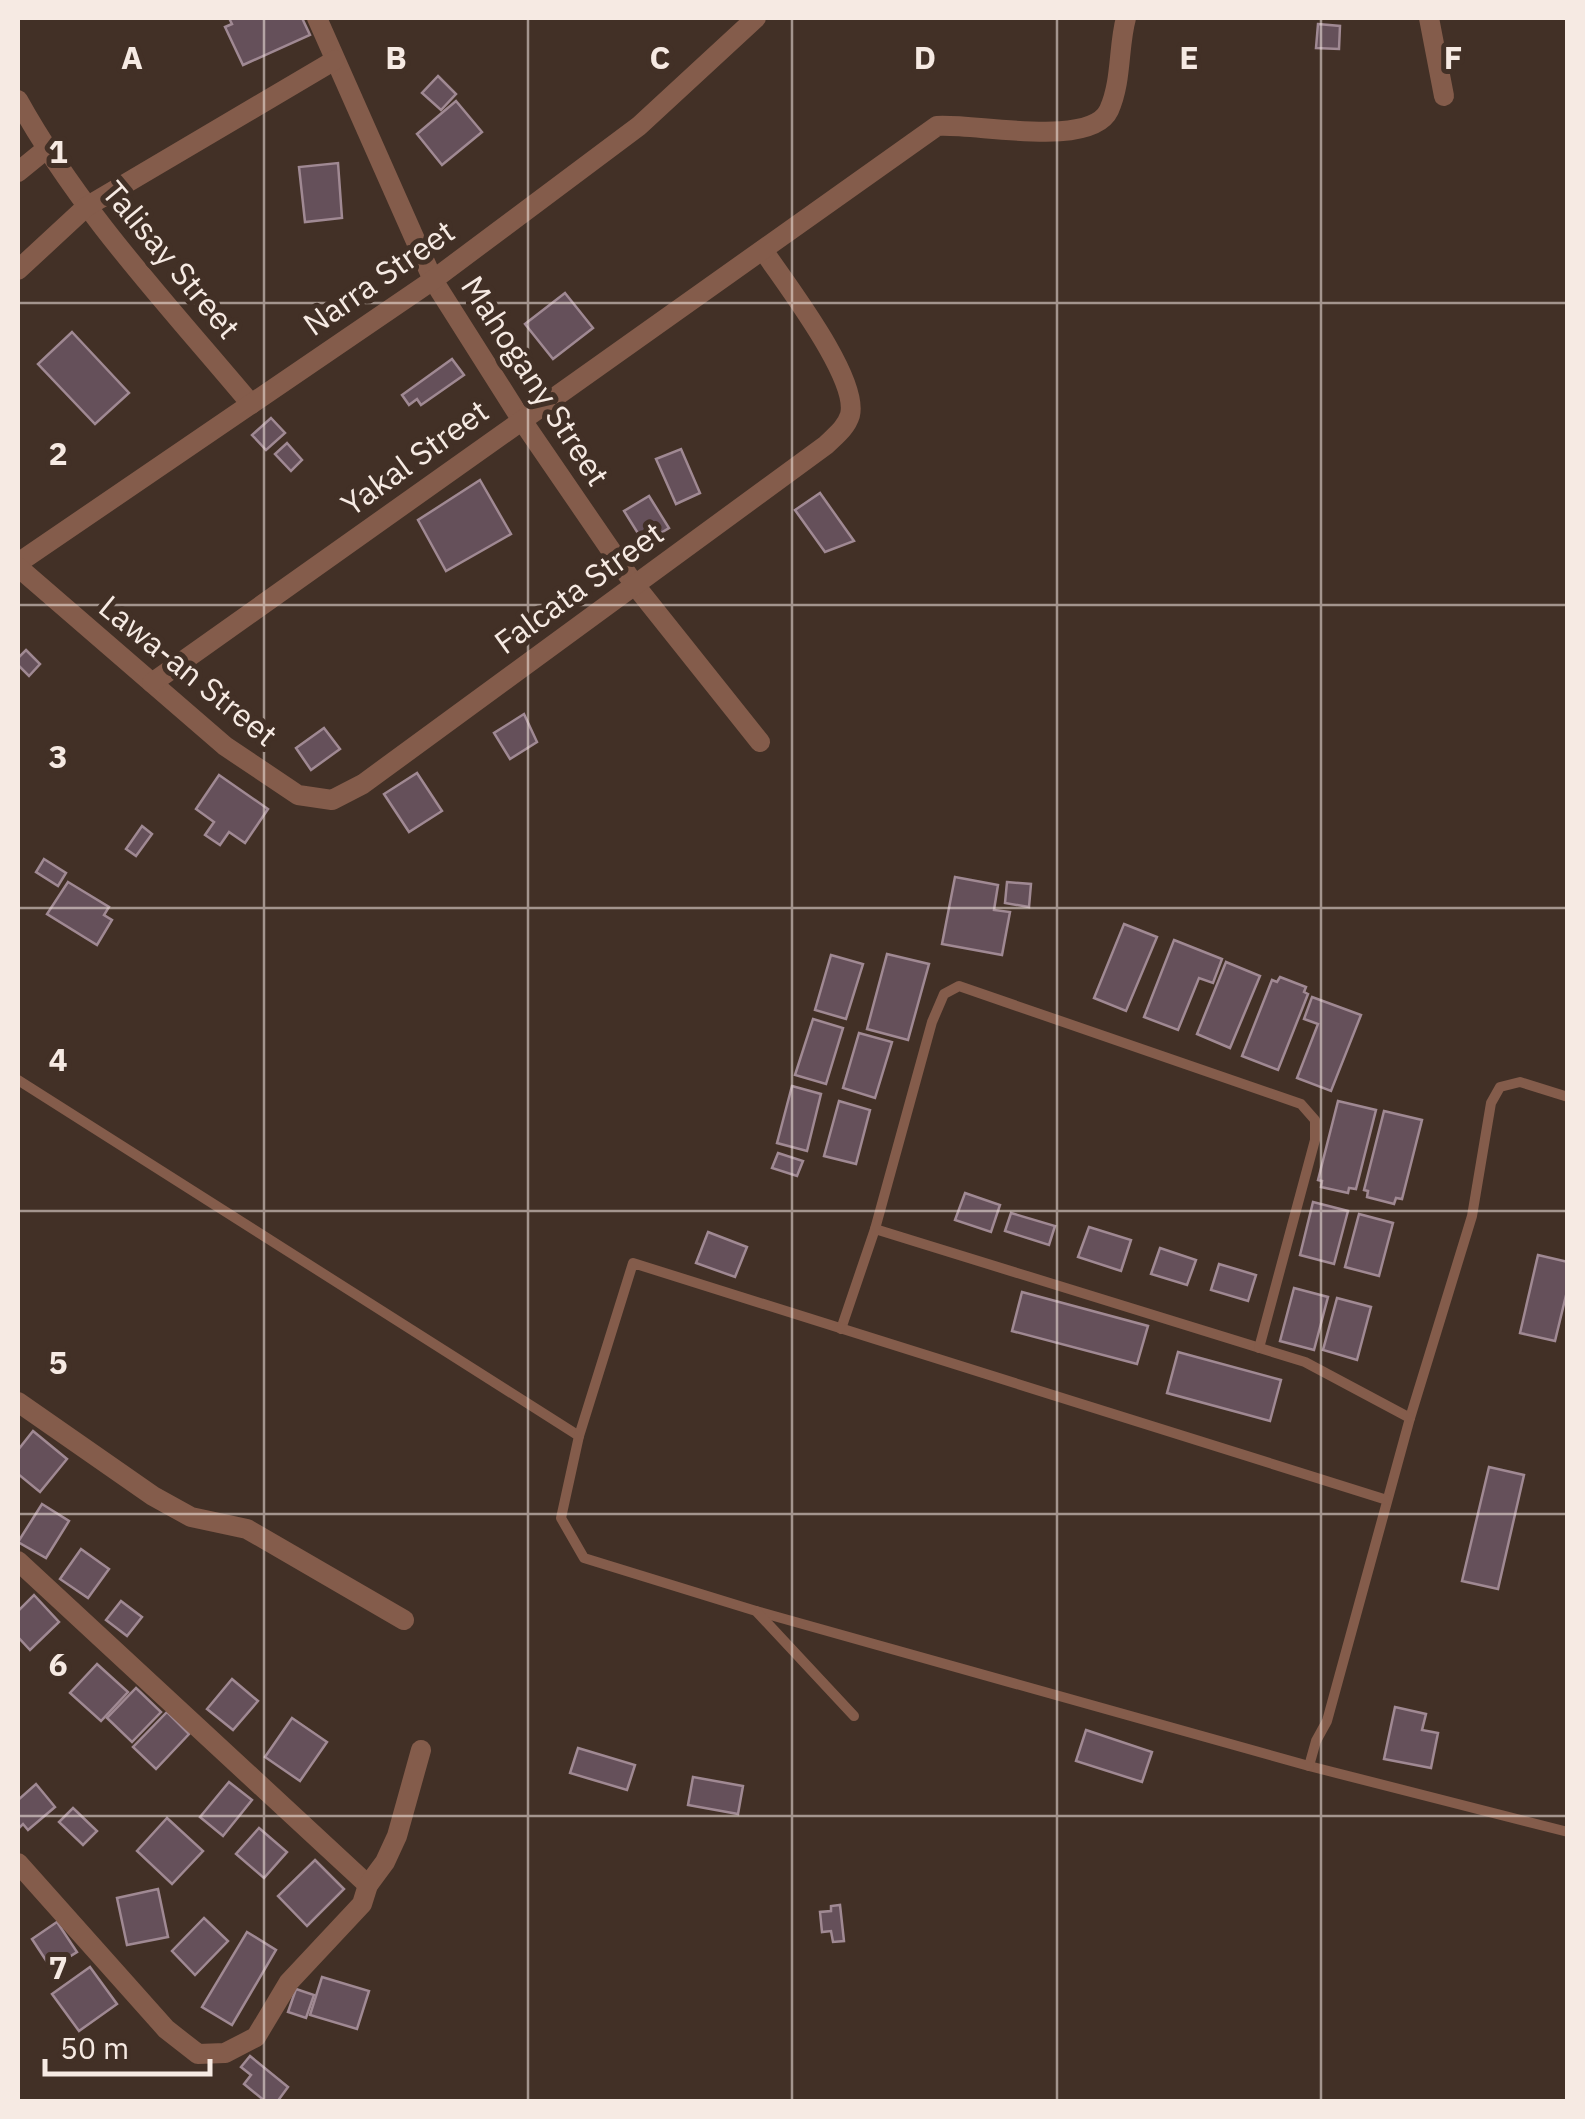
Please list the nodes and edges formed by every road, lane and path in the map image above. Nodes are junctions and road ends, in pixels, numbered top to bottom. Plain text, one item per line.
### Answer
1 (317, 18) edge
2 (756, 18) edge
3 (1126, 18) edge
4 (1429, 18) edge
5 (335, 60) junction
6 (1444, 96) dead end
7 (18, 100) edge
8 (45, 150) junction
9 (18, 172) edge
10 (86, 207) junction
11 (763, 250) junction
12 (18, 270) edge
13 (433, 280) junction
14 (251, 404) junction
15 (521, 419) junction
16 (18, 566) edge
17 (634, 584) junction
18 (152, 683) junction
19 (760, 742) dead end
20 (332, 800) joint
21 (18, 1080) edge
22 (1568, 1097) edge
23 (875, 1230) junction
24 (841, 1328) junction
25 (1259, 1348) junction
26 (18, 1402) edge
27 (1410, 1418) junction
28 (579, 1436) junction
29 (1388, 1500) junction
30 (18, 1561) edge
31 (756, 1611) junction
32 (404, 1620) dead end
33 (854, 1716) dead end
34 (420, 1750) dead end
35 (1309, 1766) junction
36 (1568, 1832) edge
37 (18, 1863) edge
38 (368, 1885) junction

1 - 5 street, Mahogany Street
2 - 13 street, Narra Street
3 - 11 street, Yakal Street
4 - 6 street
5 - 10 street
5 - 13 street, Mahogany Street
7 - 8 street, Talisay Street
8 - 9 street
8 - 10 street, Talisay Street
10 - 12 street
10 - 14 street, Talisay Street
11 - 15 street, Yakal Street
11 - 17 street, Falcata Street
13 - 14 street, Narra Street
13 - 15 street, Mahogany Street
14 - 16 street, Narra Street
15 - 17 street, Mahogany Street
15 - 18 street, Yakal Street
16 - 18 street, Lawa-an Street
17 - 19 street, Mahogany Street
17 - 20 street, Falcata Street
18 - 20 street, Lawa-an Street
21 - 28 lane
22 - 27 lane
23 - 24 lane
23 - 25 lane
23 - 25 lane
24 - 28 lane
24 - 29 lane
25 - 27 lane
26 - 32 street
27 - 29 lane
28 - 31 lane
29 - 35 lane
30 - 38 street
31 - 33 lane
31 - 35 lane
34 - 38 street
35 - 36 lane
37 - 38 street

